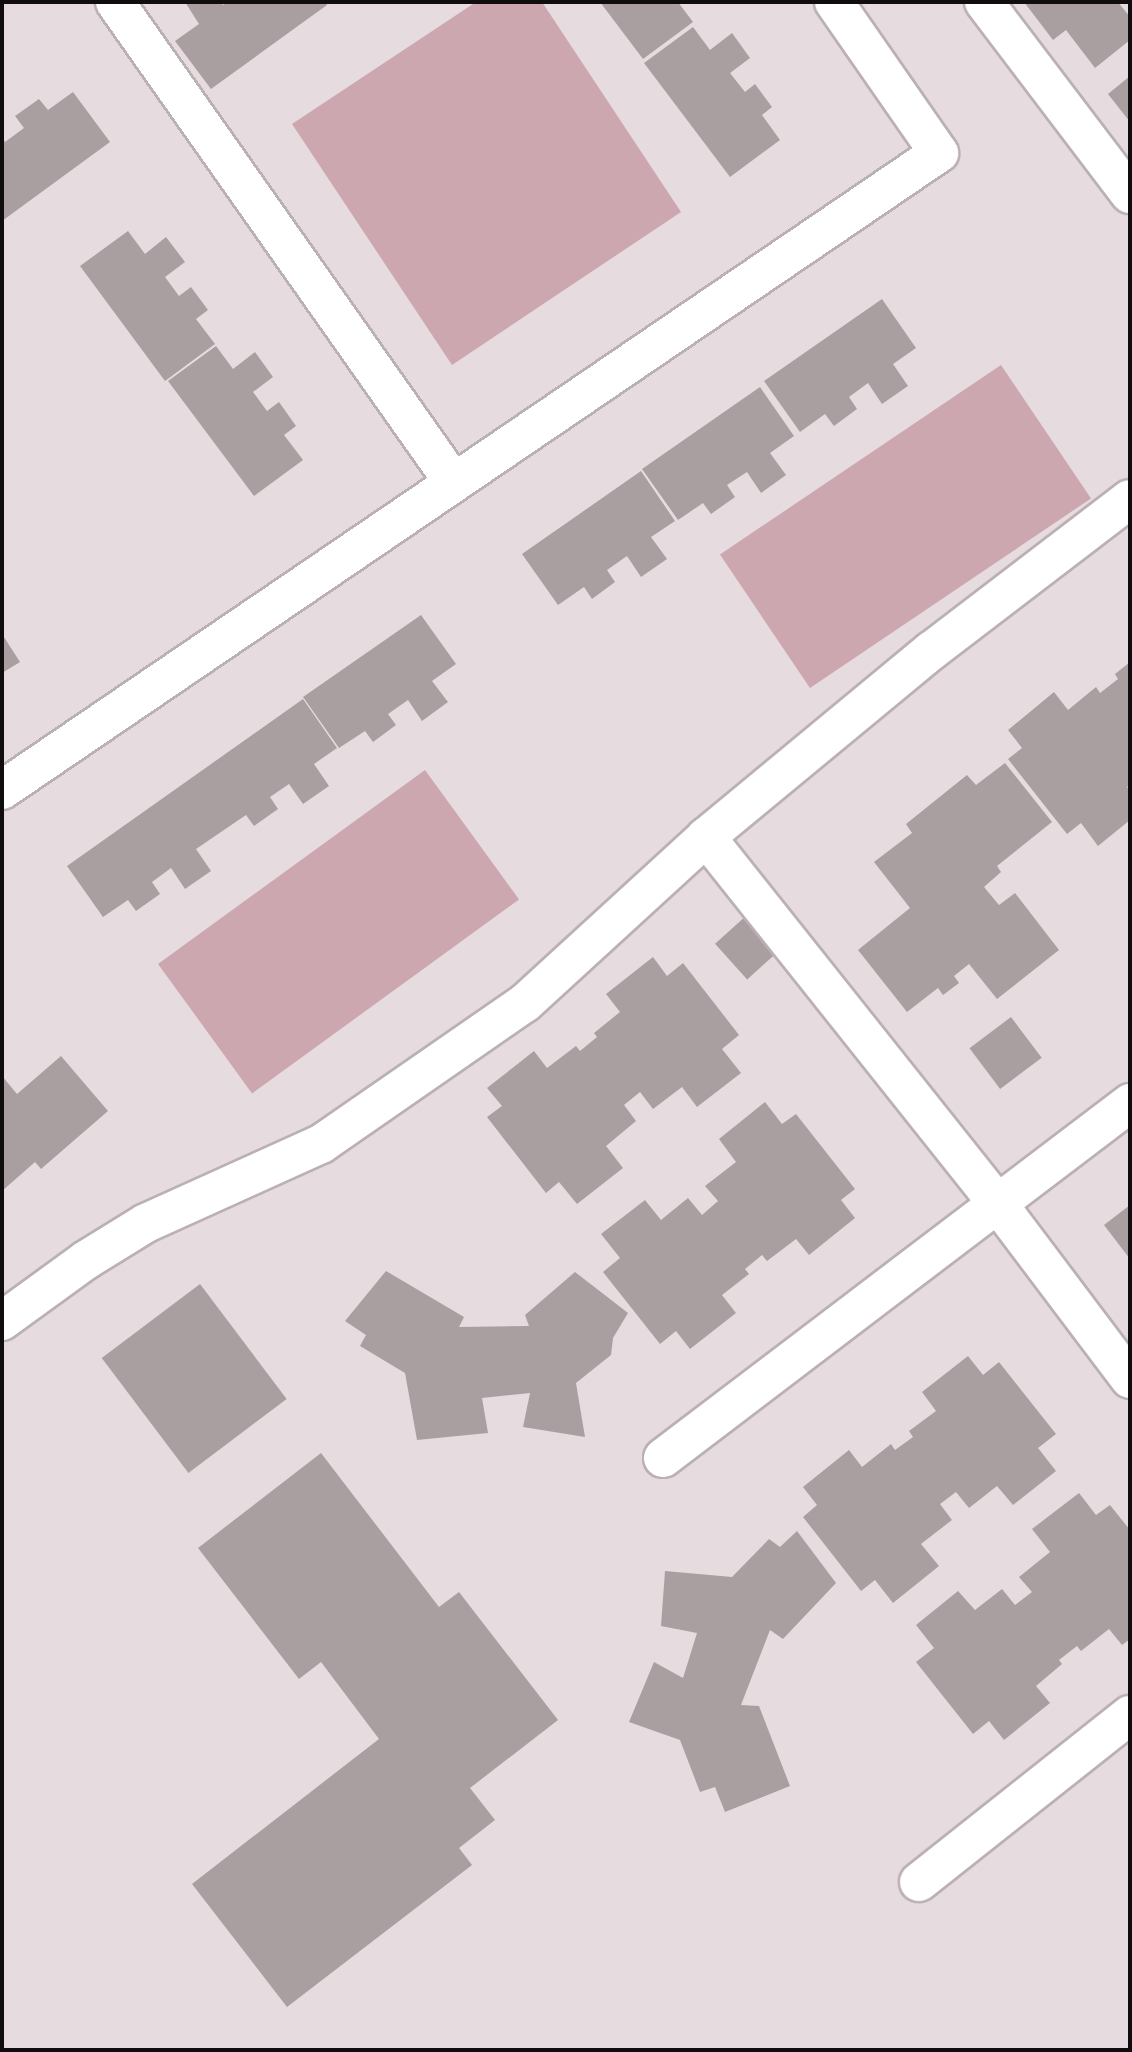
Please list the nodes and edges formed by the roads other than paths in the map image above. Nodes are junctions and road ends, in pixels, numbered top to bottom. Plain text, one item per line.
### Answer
1 (115, 2) edge
2 (834, 2) edge
3 (985, 2) edge
4 (1130, 194) edge
5 (454, 483) junction
6 (1130, 499) edge
7 (2, 790) edge
8 (706, 838) junction
9 (1130, 1103) edge
10 (998, 1204) junction
11 (2, 1321) edge
12 (1130, 1379) edge
13 (663, 1458) dead end
14 (1130, 1714) edge
15 (919, 1882) dead end

1 - 5 street
2 - 5 street
3 - 4 street
5 - 7 street
6 - 8 street
8 - 10 street
8 - 11 street
9 - 10 street
10 - 12 street
10 - 13 street
14 - 15 street

